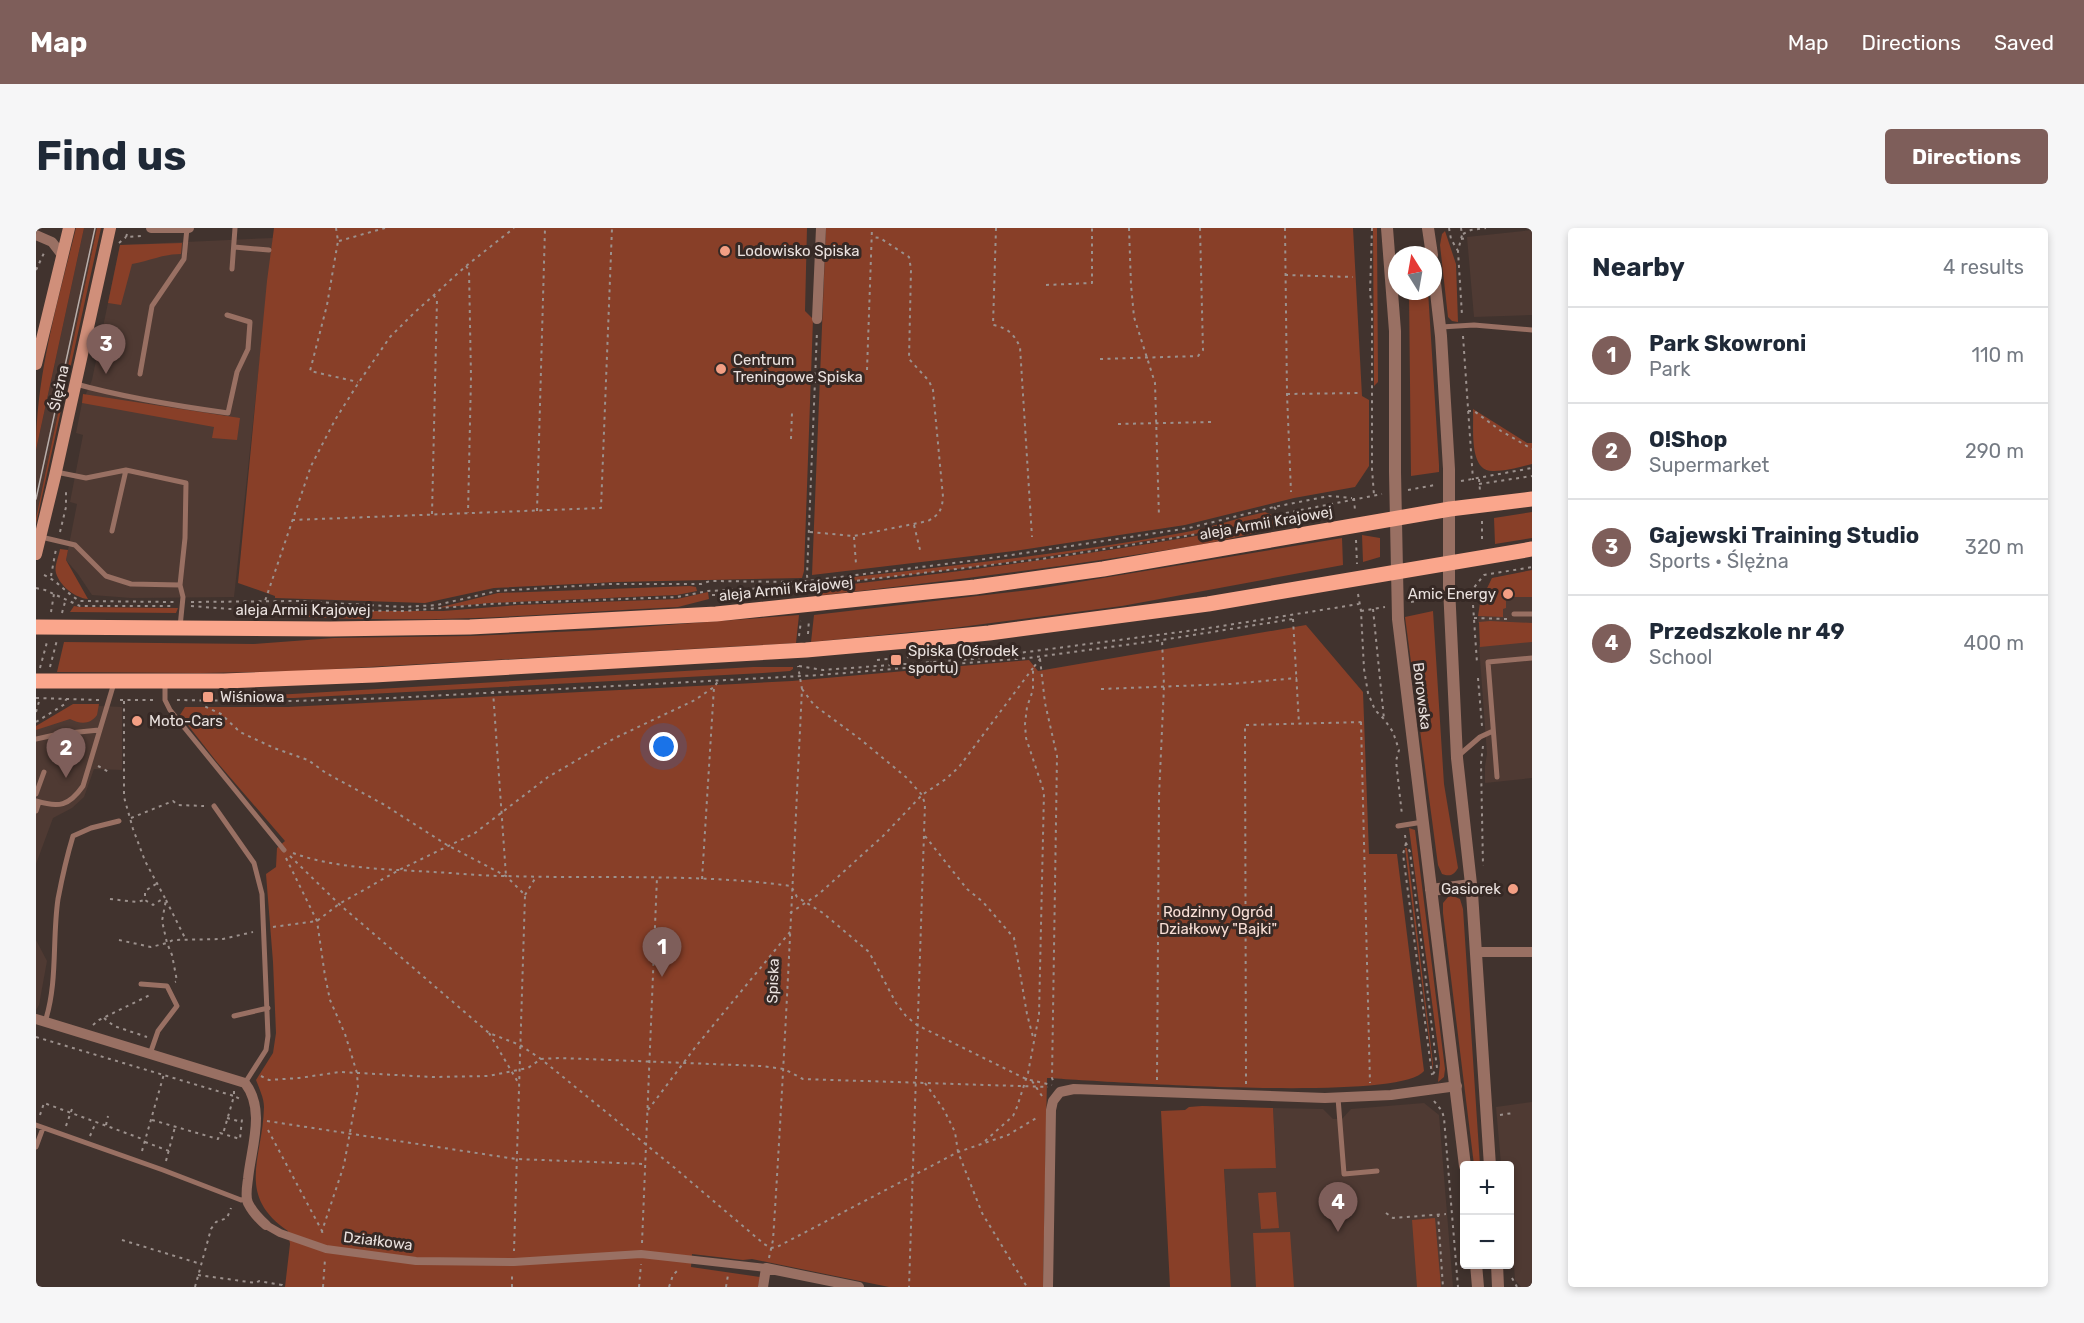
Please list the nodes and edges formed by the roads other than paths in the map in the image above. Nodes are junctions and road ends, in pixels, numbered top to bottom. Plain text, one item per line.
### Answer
1 (69, 228) edge
2 (110, 228) edge
3 (151, 228) edge
4 (188, 228) edge
5 (235, 228) edge
6 (821, 228) edge
7 (1387, 228) edge
8 (1428, 228) edge
9 (36, 235) edge
10 (1431, 246) edge
11 (234, 247) junction
12 (269, 250) dead end
13 (62, 255) junction
14 (232, 269) dead end
15 (1437, 300) edge
16 (227, 315) dead end
17 (817, 319) road end
18 (1441, 327) junction
19 (1532, 330) edge
20 (36, 364) edge
21 (140, 374) dead end
22 (75, 383) junction
23 (126, 470) junction
24 (56, 472) junction
25 (1532, 498) edge
26 (1450, 509) junction
27 (1396, 519) junction
28 (112, 531) dead end
29 (41, 537) junction
30 (1532, 549) edge
31 (36, 554) edge
32 (1449, 562) junction
33 (1397, 572) junction
34 (180, 585) junction
35 (1514, 614) road end
36 (1532, 614) edge
37 (36, 627) edge
38 (180, 628) junction
39 (1532, 658) edge
40 (41, 675) edge
41 (114, 681) junction
42 (165, 681) junction
43 (99, 730) junction
44 (1493, 731) junction
45 (59, 734) junction
46 (36, 739) edge
47 (52, 753) dead end
48 (1457, 758) junction
49 (44, 772) dead end
50 (1497, 777) dead end
51 (36, 794) edge
52 (37, 802) edge
53 (214, 806) road end
54 (36, 811) edge
55 (119, 821) dead end
56 (1423, 822) junction
57 (1398, 826) dead end
58 (284, 850) road end
59 (1471, 885) junction
60 (1431, 890) junction
61 (1475, 952) junction
62 (1532, 952) edge
63 (141, 984) dead end
64 (268, 1008) junction
65 (234, 1016) dead end
66 (40, 1020) edge
67 (152, 1049) junction
68 (245, 1083) junction
69 (1457, 1086) junction
70 (1338, 1098) junction
71 (36, 1125) edge
72 (43, 1128) junction
73 (36, 1147) edge
74 (1464, 1161) edge
75 (1490, 1161) edge
76 (1377, 1171) dead end
77 (247, 1199) junction
78 (266, 1225) joint
79 (766, 1268) junction
80 (1476, 1269) edge
81 (1497, 1269) edge
82 (763, 1287) edge
83 (859, 1287) edge
84 (1048, 1287) edge
85 (1478, 1287) edge
86 (1498, 1287) edge

1 - 13 main road, Ślężna
2 - 22 main road, Ślężna
3 - 4 street
4 - 21 lane
5 - 11 lane
6 - 17 street
7 - 27 street, Borowska
8 - 10 street
9 - 13 street
11 - 12 lane
11 - 14 lane
13 - 20 main road, Ślężna
15 - 18 street, Borowska
16 - 22 lane
18 - 19 lane
18 - 26 street, Borowska
22 - 24 main road, Ślężna
23 - 24 lane
23 - 28 lane
23 - 34 lane
24 - 29 main road, Ślężna
25 - 26 main road, aleja Armii Krajowej
26 - 27 main road, aleja Armii Krajowej
26 - 32 street, Borowska
27 - 33 street, Borowska
27 - 38 main road, aleja Armii Krajowej
29 - 31 main road, Ślężna
29 - 34 lane
30 - 32 main road
32 - 33 main road
32 - 48 street, Borowska
33 - 42 main road
33 - 56 street, Borowska
34 - 38 lane
35 - 36 lane
37 - 38 main road, aleja Armii Krajowej
39 - 44 lane
40 - 41 main road
41 - 42 main road
41 - 43 lane
42 - 58 lane
43 - 45 lane
43 - 52 lane
44 - 48 lane
44 - 50 lane
45 - 46 lane
45 - 47 lane
48 - 59 street, Borowska
49 - 51 lane
52 - 54 lane
53 - 64 lane
55 - 66 lane
56 - 57 lane
56 - 60 street, Borowska
59 - 60 street
59 - 61 street, Borowska
60 - 69 street, Borowska
61 - 62 street
61 - 75 street, Borowska
63 - 67 lane
64 - 65 lane
64 - 68 lane
66 - 67 street
67 - 68 street
68 - 77 street
69 - 70 street
69 - 74 street, Borowska
70 - 76 lane
70 - 84 street
71 - 72 lane
72 - 73 lane
72 - 77 lane
77 - 78 street, Działkowa
78 - 79 street, Działkowa
79 - 82 street
79 - 83 street, Działkowa
80 - 85 street
81 - 86 street

